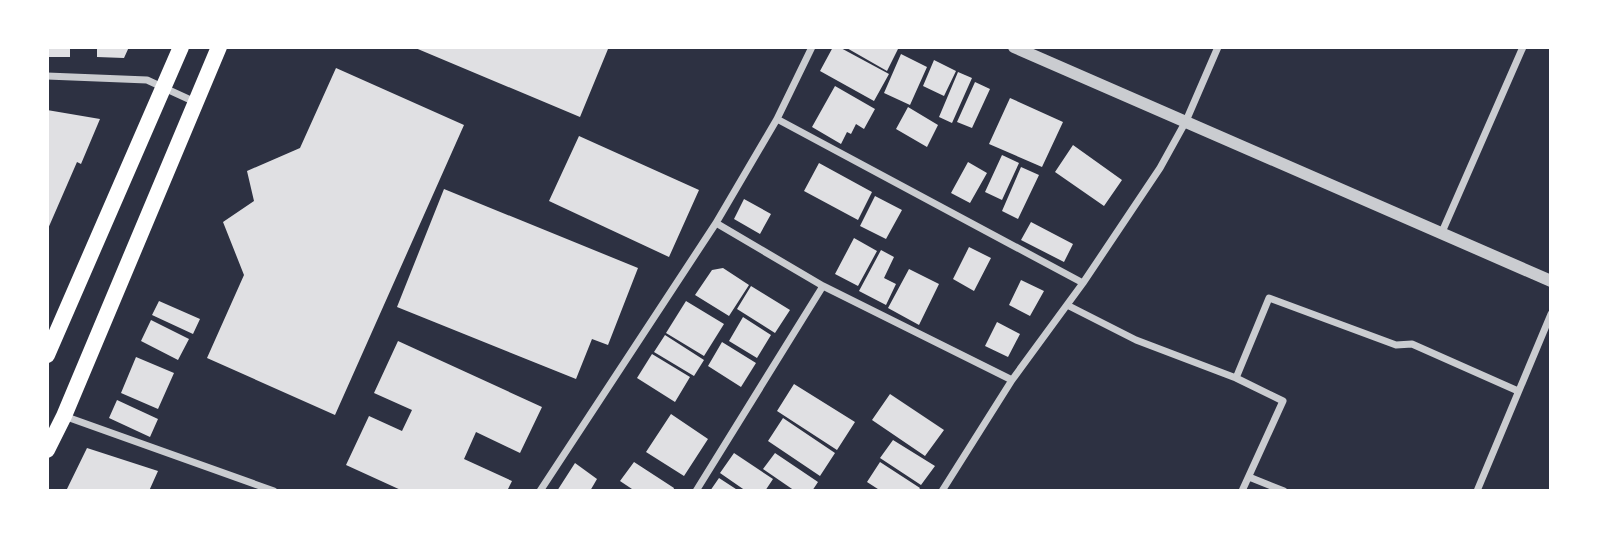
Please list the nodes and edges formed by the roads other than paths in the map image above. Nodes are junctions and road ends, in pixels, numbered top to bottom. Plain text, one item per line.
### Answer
1 (181, 47) edge
2 (219, 47) edge
3 (812, 47) edge
4 (1014, 47) edge
5 (1218, 47) edge
6 (1522, 47) edge
7 (47, 76) edge
8 (163, 88) junction
9 (195, 103) junction
10 (777, 119) junction
11 (1186, 121) junction
12 (716, 223) junction
13 (1442, 232) junction
14 (1551, 281) edge
15 (1083, 283) junction
16 (823, 286) junction
17 (1067, 305) junction
18 (1551, 314) edge
19 (47, 355) edge
20 (1236, 378) junction
21 (1012, 380) junction
22 (1518, 391) junction
23 (64, 416) junction
24 (47, 450) edge
25 (1249, 477) junction
26 (274, 491) edge
27 (540, 491) edge
28 (696, 491) edge
29 (942, 491) edge
30 (1242, 491) edge
31 (1284, 491) edge
32 (1477, 491) edge

1 - 8 highway
2 - 9 highway
3 - 10 street
4 - 11 street
5 - 11 street
6 - 13 street
7 - 8 street
8 - 9 street
8 - 19 highway
9 - 23 highway
10 - 12 street
10 - 15 street
11 - 13 street
11 - 15 street
12 - 16 street
12 - 27 street
13 - 14 street
15 - 17 street
16 - 21 street
16 - 28 street
17 - 20 street
17 - 21 street
18 - 22 street
20 - 22 street
20 - 25 street
21 - 29 street
22 - 32 street
23 - 24 highway
23 - 26 street
25 - 30 street
25 - 31 street

